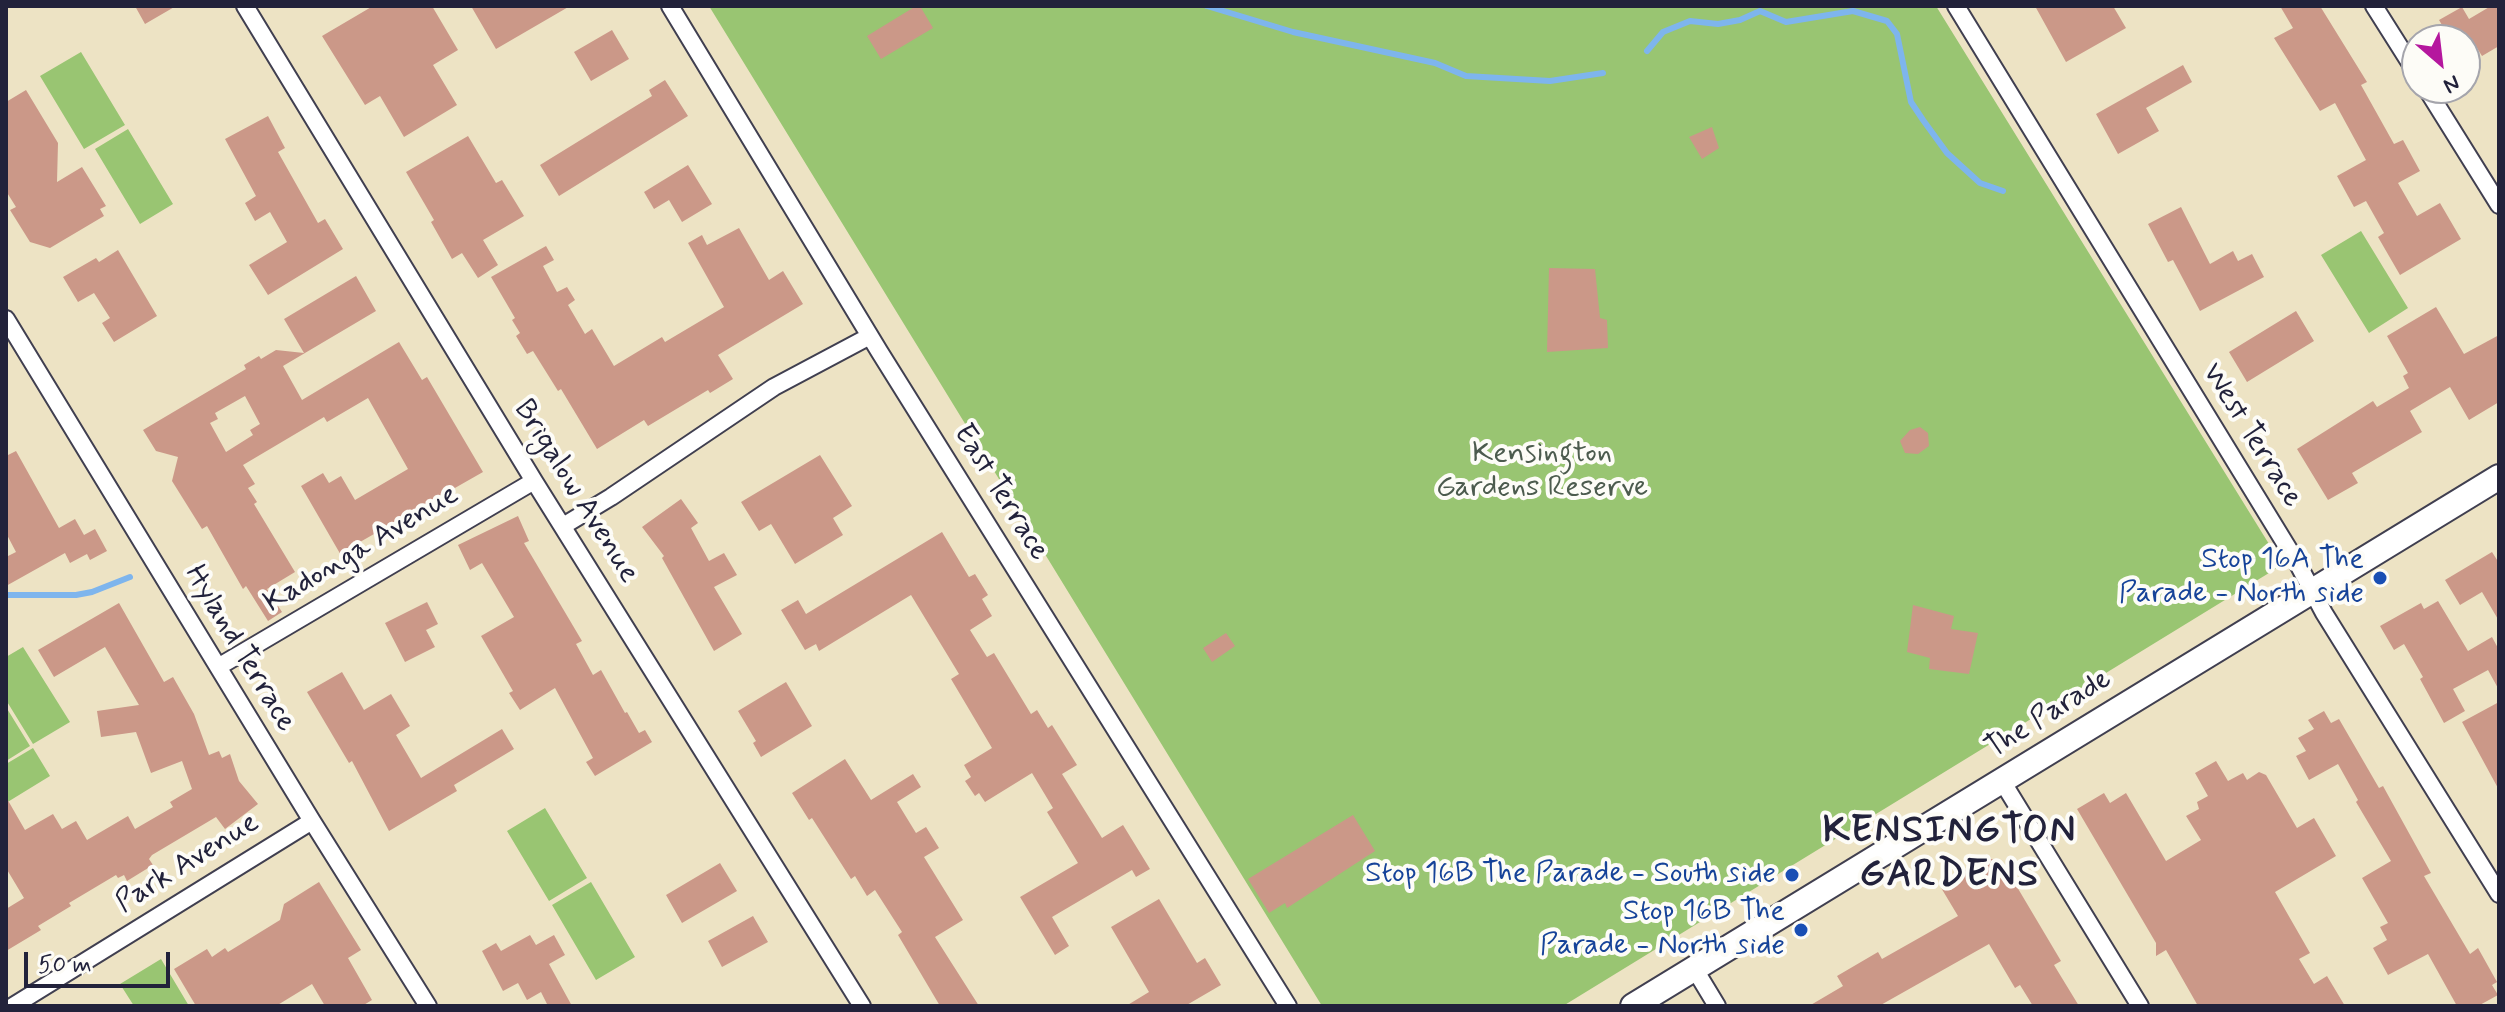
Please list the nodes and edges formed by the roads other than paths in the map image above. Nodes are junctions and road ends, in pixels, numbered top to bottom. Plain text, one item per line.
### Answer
1 (245, 6) edge
2 (670, 6) edge
3 (1956, 6) edge
4 (2374, 6) edge
5 (2401, 49) edge
6 (2436, 104) edge
7 (2499, 205) edge
8 (6, 319) edge
9 (870, 336) junction
10 (2499, 477) edge
11 (534, 481) junction
12 (563, 526) junction
13 (2313, 591) junction
14 (218, 667) junction
15 (2002, 781) junction
16 (312, 821) junction
17 (2499, 894) edge
18 (1694, 968) junction
19 (13, 1006) edge
20 (428, 1006) edge
21 (862, 1006) edge
22 (1288, 1006) edge
23 (1633, 1006) edge
24 (1717, 1006) edge
25 (2140, 1006) edge

1 - 11 street, Brigalow Avenue
2 - 9 street, East Terrace
3 - 13 street, West Terrace
4 - 5 street
6 - 7 street
8 - 14 street, Hyland Terrace
9 - 12 street
9 - 22 street, East Terrace
10 - 13 main road, The Parade
11 - 12 street, Brigalow Avenue
11 - 14 street, Kadonga Avenue
12 - 21 street, Brigalow Avenue
13 - 15 main road, The Parade
13 - 17 street, West Terrace
14 - 16 street, Hyland Terrace
15 - 18 main road, The Parade
15 - 25 street
16 - 19 street, Park Avenue
16 - 20 street, Hyland Terrace
18 - 23 main road, The Parade
18 - 24 street

